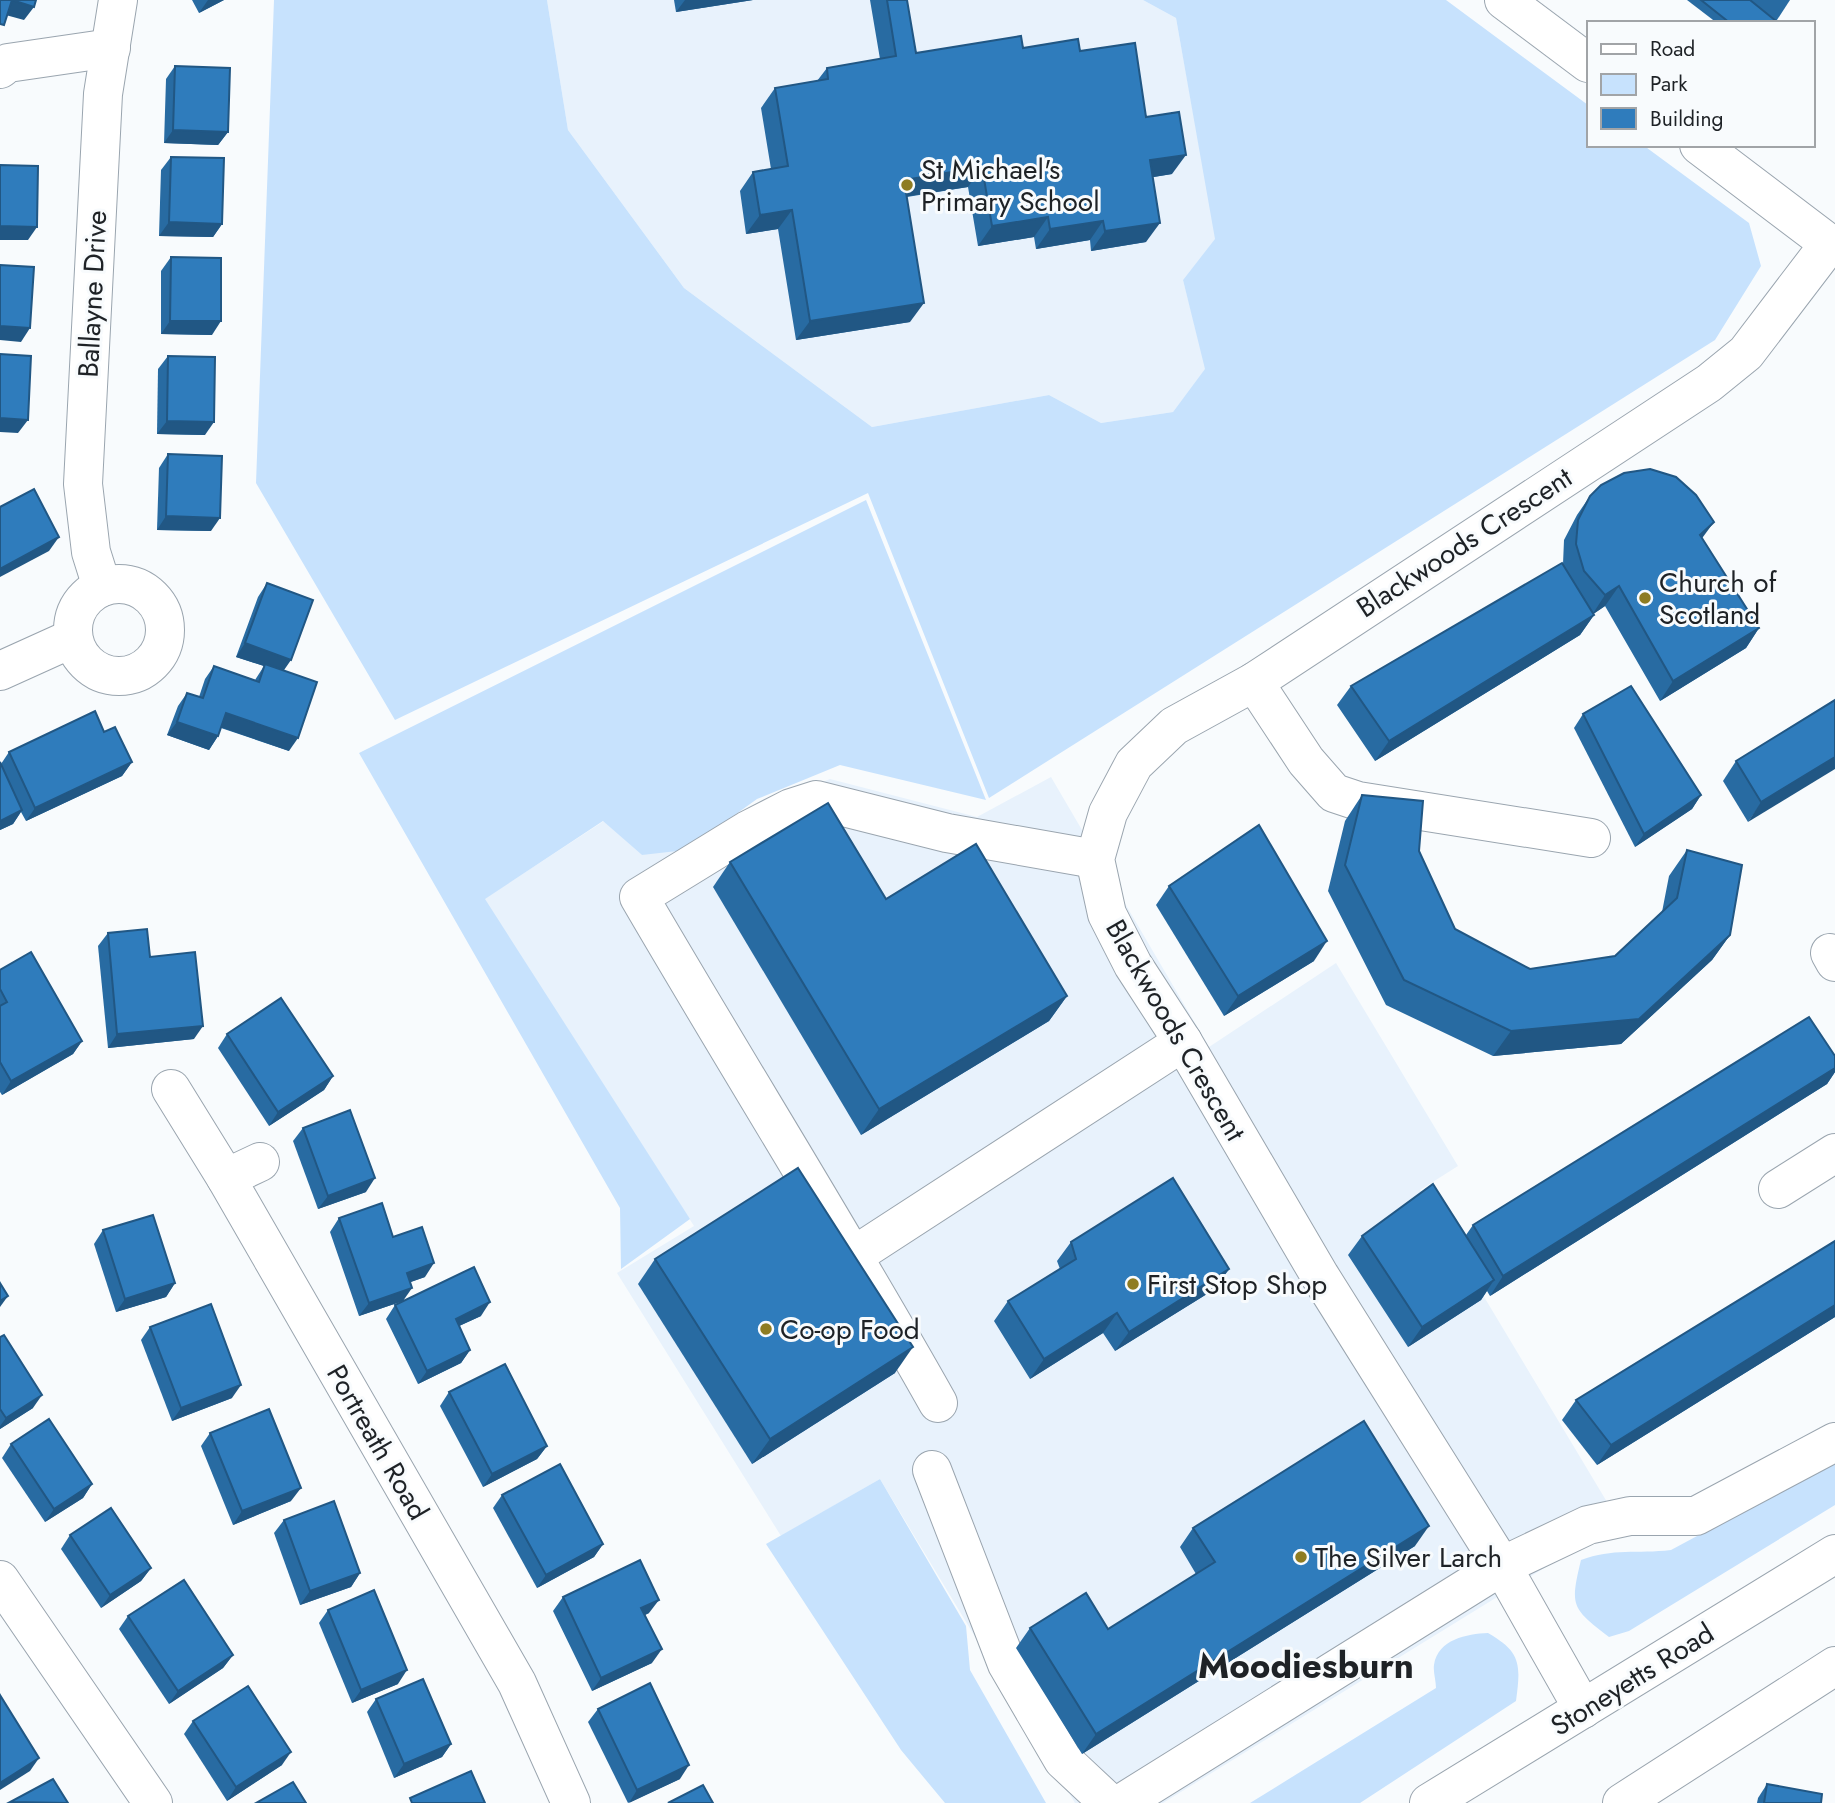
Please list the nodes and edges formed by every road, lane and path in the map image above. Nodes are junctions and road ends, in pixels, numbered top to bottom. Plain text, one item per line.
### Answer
1 (118, 0) edge
2 (1504, 0) edge
3 (111, 48) junction
4 (1587, 62) edge
5 (0, 69) edge
6 (1702, 147) edge
7 (1832, 246) edge
8 (102, 587) junction
9 (73, 638) junction
10 (0, 671) edge
11 (1254, 681) junction
12 (1591, 838) dead end
13 (1095, 859) junction
14 (1183, 1042) junction
15 (171, 1089) dead end
16 (1835, 1153) edge
17 (260, 1162) dead end
18 (226, 1178) junction
19 (1778, 1189) dead end
20 (855, 1255) junction
21 (938, 1403) dead end
22 (1835, 1442) edge
23 (932, 1470) dead end
24 (1835, 1554) edge
25 (1502, 1566) junction
26 (0, 1580) edge
27 (1835, 1666) edge
28 (1583, 1709) junction
29 (1435, 1801) edge
30 (153, 1803) edge
31 (571, 1803) edge
32 (1109, 1803) edge
33 (1122, 1803) edge
34 (1622, 1803) edge

1 - 3 street, Ballayne Drive
2 - 4 street
3 - 5 street
3 - 8 street, Ballayne Drive
6 - 7 street
7 - 11 street, Blackwoods Crescent
8 - 9 street
8 - 9 street
9 - 10 street
11 - 12 street
11 - 13 street, Blackwoods Crescent
13 - 14 street, Blackwoods Crescent
13 - 20 street
14 - 20 street
14 - 25 street, Blackwoods Crescent
15 - 18 street, Portreath Road
16 - 19 street
17 - 18 street
18 - 31 street, Portreath Road
20 - 21 street
22 - 25 street
23 - 32 street
24 - 28 street, Stoneyetts Road
25 - 28 street, Blackwoods Crescent
25 - 33 street
26 - 30 street
27 - 34 street
28 - 29 street, Stoneyetts Road

